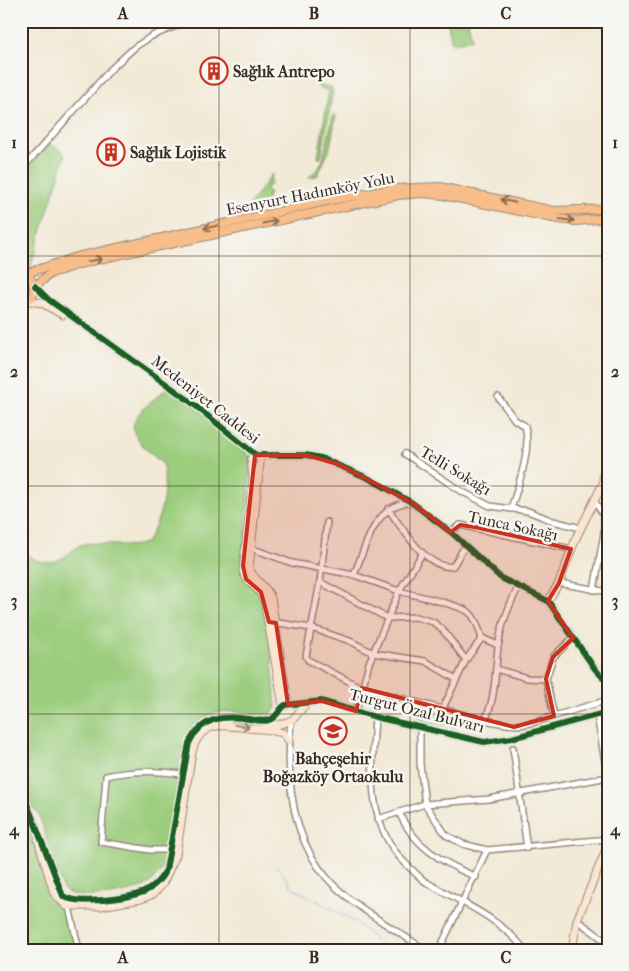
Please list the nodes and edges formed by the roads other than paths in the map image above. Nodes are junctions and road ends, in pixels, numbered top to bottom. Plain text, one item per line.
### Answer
1 (188, 21) edge
2 (21, 170) edge
3 (382, 194) junction
4 (608, 209) edge
5 (608, 218) edge
6 (22, 275) edge
7 (35, 286) junction
8 (22, 301) edge
9 (102, 338) junction
10 (498, 397) dead end
11 (608, 450) edge
12 (405, 454) dead end
13 (256, 455) junction
14 (605, 477) edge
15 (594, 501) junction
16 (411, 502) junction
17 (388, 509) junction
18 (511, 509) junction
19 (328, 522) dead end
20 (581, 528) junction
21 (451, 532) junction
22 (247, 546) junction
23 (465, 546) junction
24 (572, 549) junction
25 (422, 554) junction
26 (322, 568) junction
27 (354, 575) junction
28 (320, 582) junction
29 (559, 584) junction
30 (518, 588) junction
31 (594, 590) junction
32 (399, 591) junction
33 (608, 592) edge
34 (548, 601) junction
35 (387, 618) junction
36 (272, 622) junction
37 (311, 628) junction
38 (482, 638) junction
39 (574, 638) junction
40 (498, 645) junction
41 (373, 653) junction
42 (466, 660) junction
43 (496, 669) junction
44 (456, 679) junction
45 (546, 679) junction
46 (608, 683) edge
47 (362, 688) junction
48 (608, 700) edge
49 (306, 704) junction
50 (285, 707) junction
51 (443, 708) junction
52 (356, 711) junction
53 (608, 712) edge
54 (597, 715) junction
55 (554, 716) junction
56 (375, 717) junction
57 (290, 719) junction
58 (486, 720) junction
59 (420, 727) junction
60 (262, 728) junction
61 (289, 740) junction
62 (513, 748) dead end
63 (183, 774) junction
64 (608, 777) edge
65 (518, 793) junction
66 (21, 797) edge
67 (425, 804) junction
68 (399, 812) junction
69 (33, 818) junction
70 (378, 819) junction
71 (21, 822) edge
72 (608, 839) edge
73 (608, 845) edge
74 (527, 848) junction
75 (171, 850) junction
76 (487, 850) junction
77 (476, 876) junction
78 (463, 902) junction
79 (69, 907) junction
80 (577, 920) junction
81 (608, 943) edge
82 (79, 950) edge
83 (426, 950) edge
84 (438, 950) edge
85 (525, 950) edge
86 (572, 950) edge

1 - 2 street
4 -> 3 main road, Esenyurt Hadımköy Yolu
3 -> 5 main road, Esenyurt Hadımköy Yolu
3 -> 6 main road, Esenyurt Hadımköy Yolu
7 -> 3 main road, Esenyurt Hadımköy Yolu
6 - 7 main road
7 - 8 main road, Esenyurt Hadımköy Yolu
7 - 9 street
8 - 9 street
9 - 13 street, Medeniyet Caddesi
10 - 18 street
11 - 14 street
12 - 18 street, Telli Sokağı
13 - 16 street, Medeniyet Caddesi
13 - 22 street
14 - 15 street
15 - 20 street
15 - 31 street
16 - 17 street
16 - 21 street, Medeniyet Caddesi
17 - 25 street
17 - 27 street
18 - 20 street, Telli Sokağı
19 - 26 street
20 - 24 street
21 - 23 street, Medeniyet Caddesi
21 - 24 street, Tunca Sokağı
22 - 26 street
22 - 36 street
23 - 25 street
23 - 30 street, Medeniyet Caddesi
24 - 29 street
25 - 32 street
26 - 27 street
26 - 28 street
27 - 32 street
28 - 35 street
28 - 37 street
29 - 31 street
29 - 34 street
30 - 34 street, Medeniyet Caddesi
30 - 40 street
31 - 33 street
32 - 35 street
32 - 38 street
34 - 39 street
35 - 41 street
35 - 42 street
36 - 37 street
36 - 50 street
37 - 41 street
37 - 47 street
38 - 40 street
38 - 42 street
39 - 45 street
39 - 46 street
40 - 43 street
41 - 44 street
41 - 47 street
42 - 44 street
43 - 45 street
43 - 58 street
44 - 51 street
45 - 55 street
47 - 51 street
47 - 52 street
48 - 55 street
49 - 50 street, Turgut Özal Bulvarı
49 - 52 street, Turgut Özal Bulvarı
49 - 57 street
50 - 57 street
50 - 57 street
50 - 63 street
51 - 58 street
52 - 56 street, Turgut Özal Bulvarı
53 - 54 street, Turgut Özal Bulvarı
54 - 59 street, Turgut Özal Bulvarı
54 - 64 street
55 - 58 street
56 - 59 street, Turgut Özal Bulvarı
56 - 70 street
57 - 60 street
57 - 61 street
59 - 67 street
60 - 61 street
79 -> 60 street
61 - 83 street
62 - 65 street
63 - 75 street
63 - 75 street
64 - 65 street
65 - 67 street
65 - 74 street
66 - 69 street
67 - 68 street
67 - 76 street
68 - 70 street
68 - 77 street
69 - 71 street
69 - 75 street
69 - 79 street
70 - 78 street
72 - 74 street
73 - 80 street
74 - 76 street
76 - 77 street
77 - 78 street
78 - 84 street
78 - 85 street
79 - 82 street
80 - 81 street
80 - 86 street

